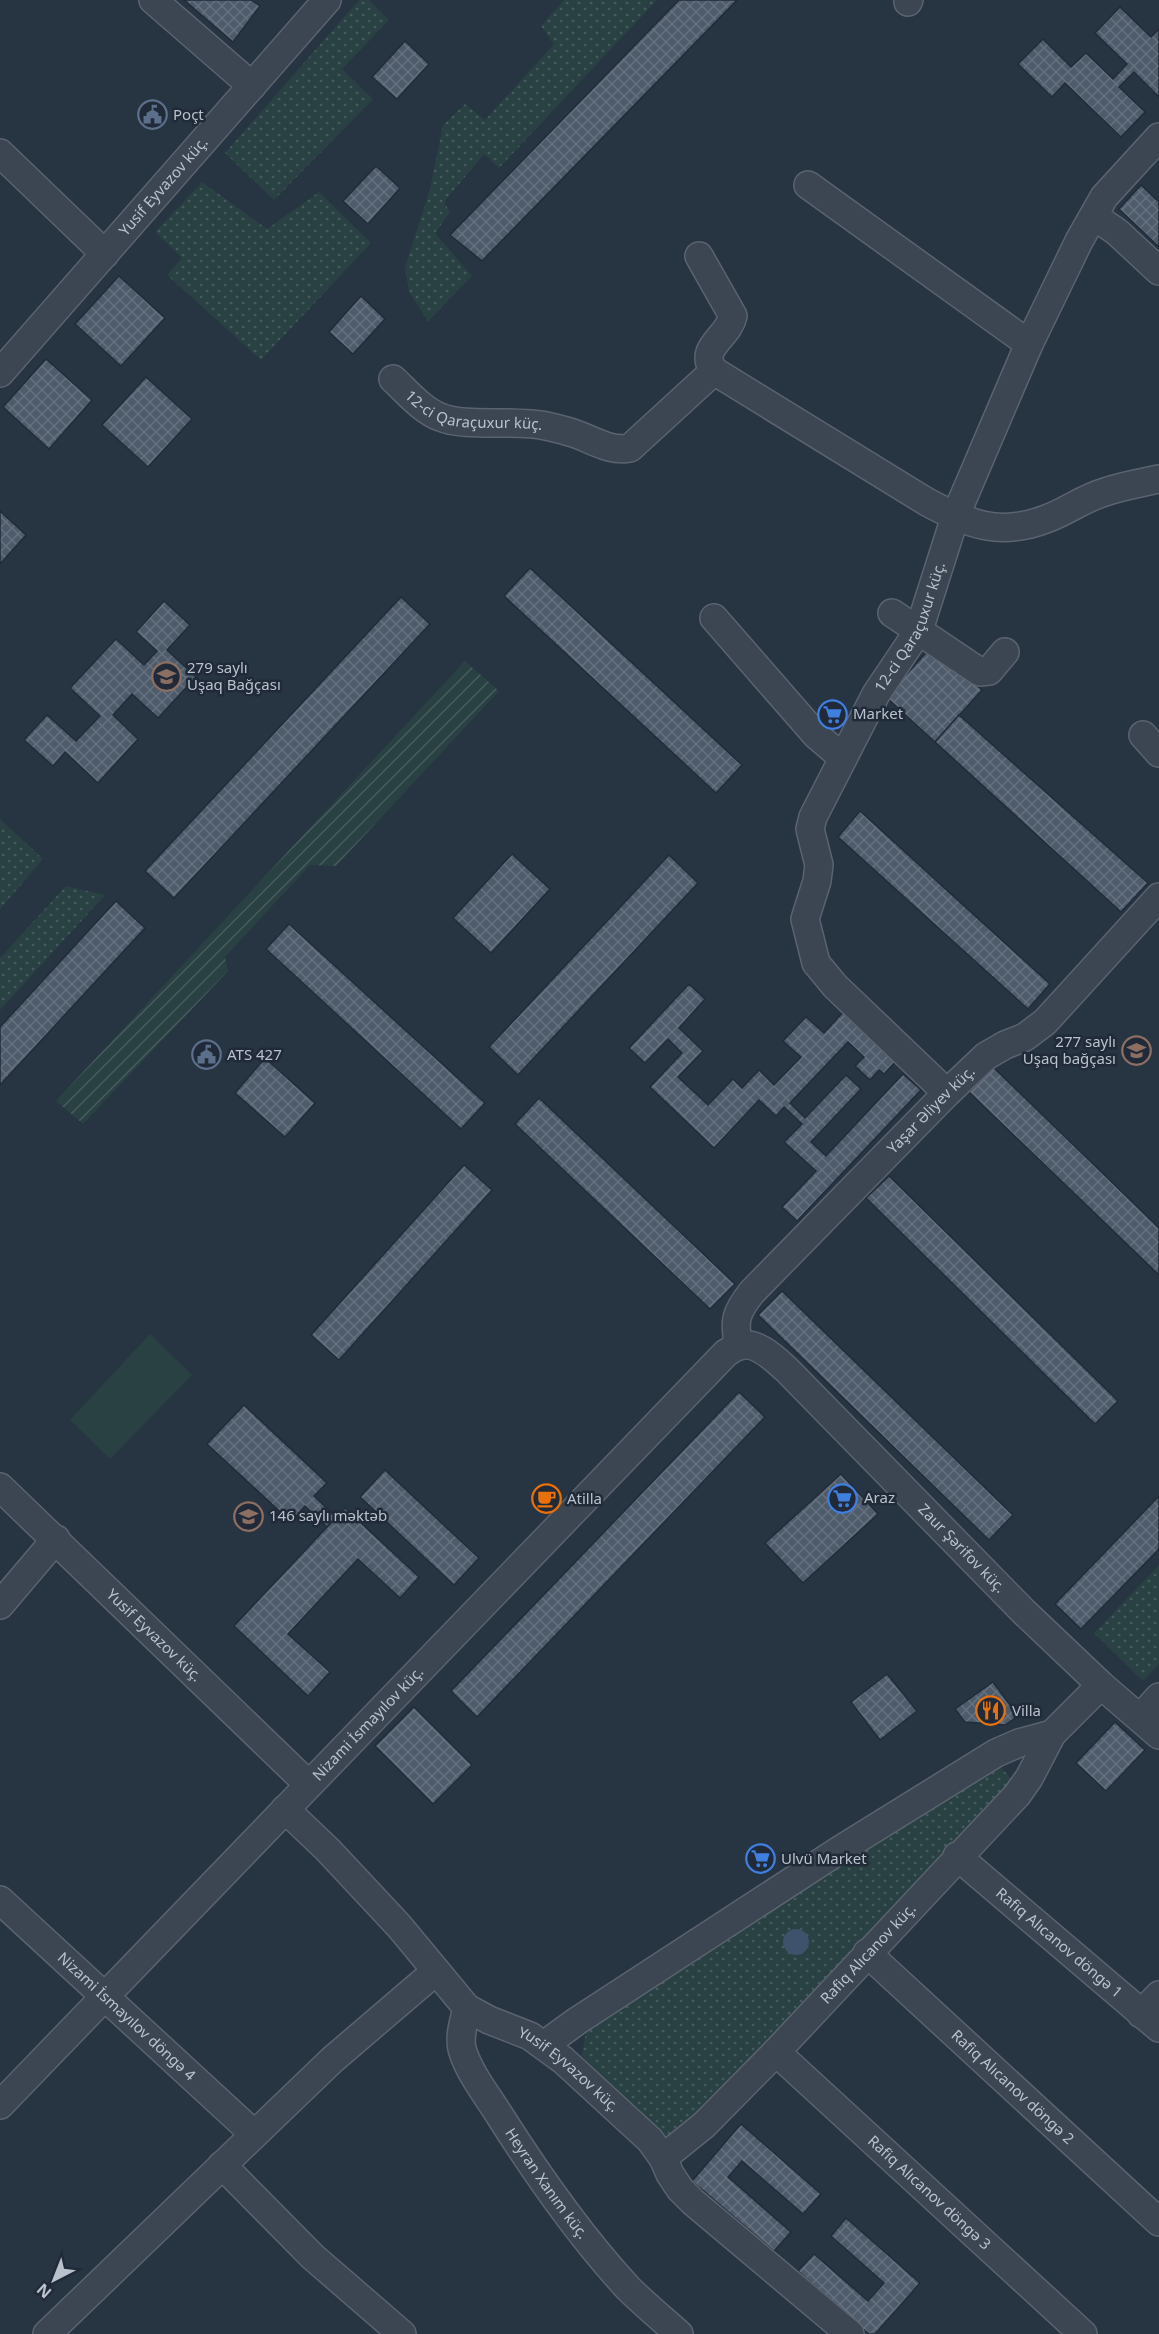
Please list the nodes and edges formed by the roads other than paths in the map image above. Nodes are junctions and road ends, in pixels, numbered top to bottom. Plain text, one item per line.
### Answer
1 (153, 0) edge
2 (327, 0) edge
3 (252, 86) junction
4 (1159, 137) edge
5 (0, 153) edge
6 (808, 185) dead end
7 (1094, 216) junction
8 (105, 254) junction
9 (699, 256) dead end
10 (1159, 272) edge
11 (1029, 344) junction
12 (714, 371) junction
13 (0, 373) edge
14 (393, 379) dead end
15 (1159, 479) edge
16 (955, 517) junction
17 (892, 613) dead end
18 (714, 618) dead end
19 (920, 630) junction
20 (1005, 652) dead end
21 (843, 758) junction
22 (1159, 897) edge
23 (947, 1093) junction
24 (739, 1346) junction
25 (0, 1487) edge
26 (56, 1539) junction
27 (0, 1605) edge
28 (1101, 1685) junction
29 (1159, 1698) edge
30 (1149, 1726) edge
31 (1052, 1734) junction
32 (308, 1784) junction
33 (285, 1809) junction
34 (957, 1856) junction
35 (0, 1900) edge
36 (867, 1953) junction
37 (436, 1971) junction
38 (105, 1996) junction
39 (467, 2008) junction
40 (1153, 2012) edge
41 (544, 2045) junction
42 (776, 2052) junction
43 (0, 2105) edge
44 (254, 2134) junction
45 (663, 2158) junction
46 (222, 2165) junction
47 (1159, 2222) edge
48 (47, 2334) edge
49 (402, 2334) edge
50 (679, 2334) edge
51 (850, 2334) edge
52 (1083, 2334) edge

1 - 3 street
2 - 3 street, Yusif Eyvazov küç.
3 - 8 street, Yusif Eyvazov küç.
4 - 7 street, 12-ci Qaraçuxur küç.
5 - 8 street
6 - 11 street
7 - 10 street
7 - 11 street, 12-ci Qaraçuxur küç.
8 - 13 street, Yusif Eyvazov küç.
9 - 12 street
11 - 16 street, 12-ci Qaraçuxur küç.
12 - 14 street, 12-ci Qaraçuxur küç.
12 - 16 street
15 - 16 street
16 - 19 street, 12-ci Qaraçuxur küç.
17 - 19 street
18 - 21 street
19 - 20 street
19 - 21 street, 12-ci Qaraçuxur küç.
21 - 23 street, 12-ci Qaraçuxur küç.
22 - 23 street, Yaşar Əliyev küç.
23 - 24 street, Yaşar Əliyev küç.
24 - 28 street, Zaur Şərifov küç.
24 - 32 street, Nizami İsmayılov küç.
25 - 26 street, Yusif Eyvazov küç.
26 - 27 street
26 - 32 street, Yusif Eyvazov küç.
28 - 30 street, Zaur Şərifov küç.
28 - 31 street
29 - 30 street
31 - 34 street, Rafiq Alıcanov küç.
31 - 41 street
32 - 33 street, Nizami İsmayılov küç.
33 - 37 street, Yusif Eyvazov küç.
33 - 38 street, Nizami İsmayılov küç.
34 - 36 street, Rafiq Alıcanov küç.
34 - 40 street, Rafiq Alıcanov döngə 1
35 - 38 street, Nizami İsmayılov döngə 4
36 - 42 street, Rafiq Alıcanov küç.
36 - 47 street, Rafiq Alıcanov döngə 2
37 - 39 street, Yusif Eyvazov küç.
37 - 44 street
38 - 43 street, Nizami İsmayılov küç.
38 - 44 street, Nizami İsmayılov döngə 4
39 - 41 street, Yusif Eyvazov küç.
39 - 50 street, Heyran Xanım küç.
41 - 45 street, Yusif Eyvazov küç.
42 - 45 street, Rafiq Alıcanov küç.
42 - 52 street, Rafiq Alıcanov döngə 3
44 - 46 street
45 - 51 street, Yusif Eyvazov küç.
46 - 48 street
46 - 49 street

